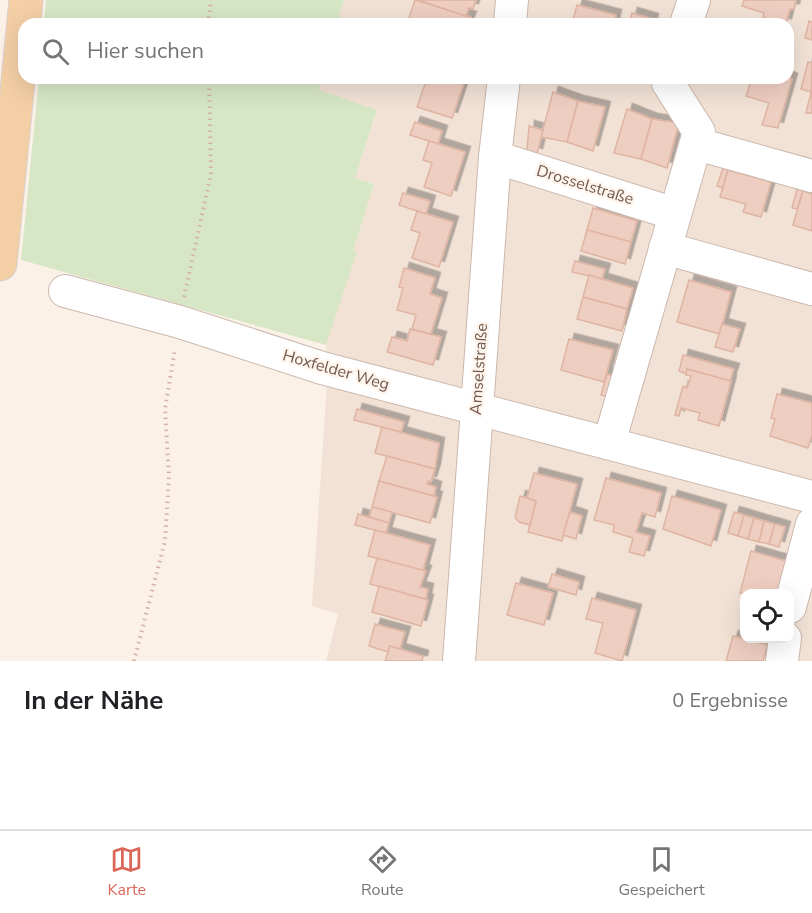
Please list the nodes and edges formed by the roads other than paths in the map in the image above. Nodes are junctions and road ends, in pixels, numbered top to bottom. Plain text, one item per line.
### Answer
1 (26, 0) edge
2 (512, 0) edge
3 (24, 18) edge
4 (510, 18) edge
5 (18, 81) edge
6 (503, 84) edge
7 (669, 84) edge
8 (697, 144) junction
9 (495, 157) junction
10 (812, 176) edge
11 (675, 214) junction
12 (665, 248) junction
13 (0, 264) edge
14 (812, 290) edge
15 (65, 291) dead end
16 (476, 408) junction
17 (609, 443) junction
18 (812, 497) edge
19 (812, 524) edge
20 (794, 589) edge
21 (784, 643) edge
22 (459, 661) edge
23 (782, 661) edge

1 - 3 main road
2 - 4 street
5 - 13 main road
6 - 9 street, Amselstraße
7 - 8 street
8 - 10 street
8 - 11 street
9 - 11 street, Drosselstraße
9 - 16 street, Amselstraße
11 - 12 street
12 - 14 street
12 - 17 street
15 - 16 street, Hoxfelder Weg
16 - 17 street, Hoxfelder Weg
16 - 22 street, Amselstraße
17 - 18 street, Hoxfelder Weg
19 - 20 street
21 - 23 street

